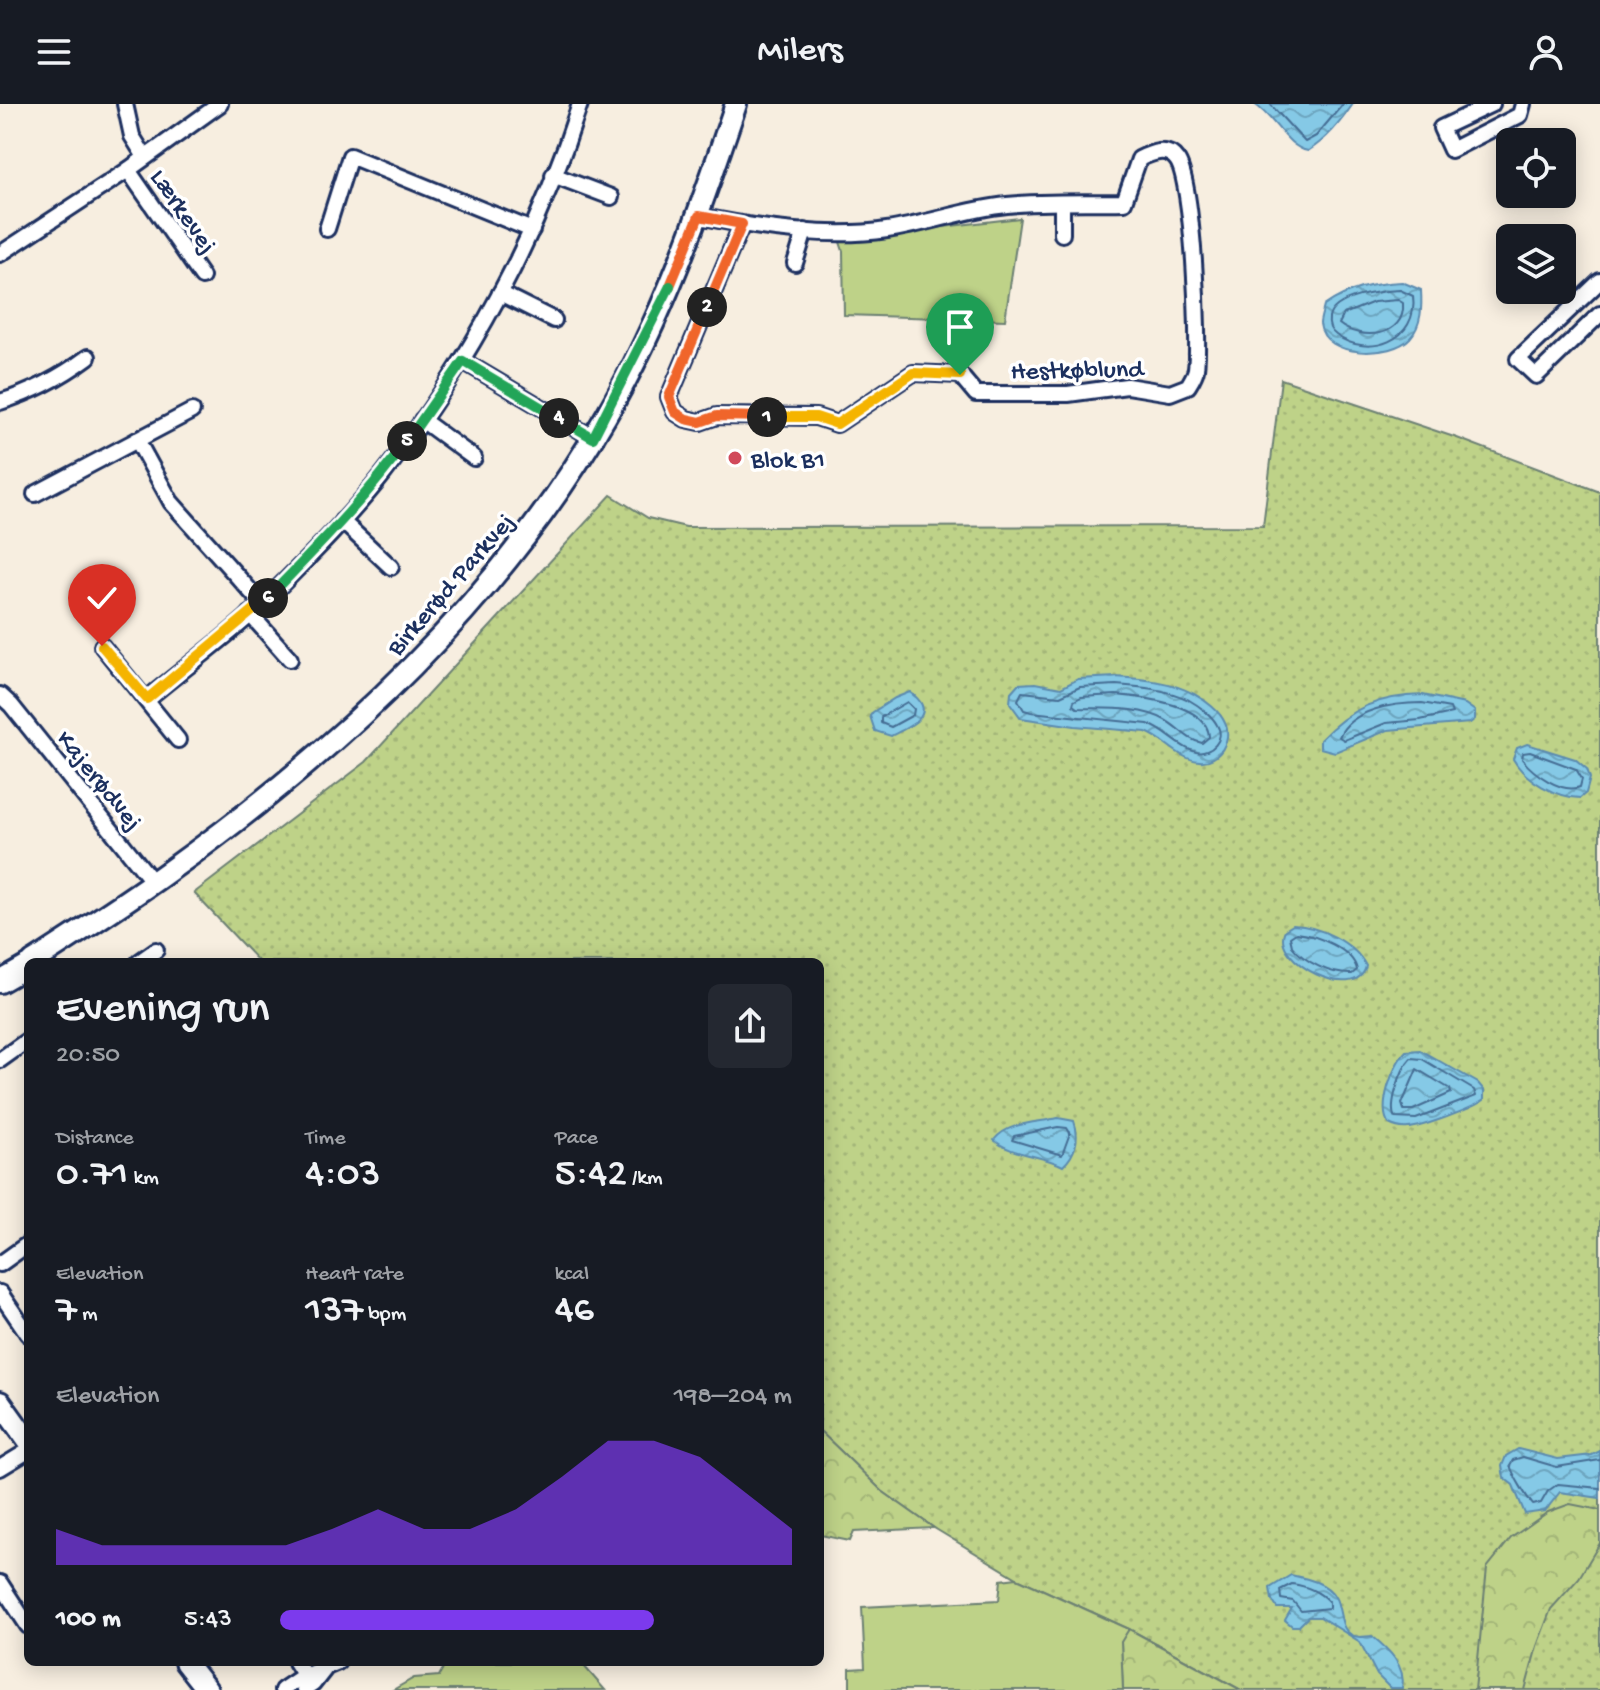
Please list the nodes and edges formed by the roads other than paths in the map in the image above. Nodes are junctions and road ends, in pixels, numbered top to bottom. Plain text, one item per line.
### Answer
1 (125, 104) edge
2 (220, 104) edge
3 (580, 104) edge
4 (736, 104) edge
5 (1492, 104) edge
6 (1523, 104) edge
7 (145, 157) junction
8 (128, 170) junction
9 (553, 175) junction
10 (611, 197) dead end
11 (1062, 204) junction
12 (699, 216) junction
13 (742, 224) junction
14 (327, 229) dead end
15 (532, 230) junction
16 (805, 231) junction
17 (1062, 234) dead end
18 (0, 254) edge
19 (795, 263) dead end
20 (202, 277) dead end
21 (1600, 281) edge
22 (500, 293) junction
23 (1600, 314) edge
24 (554, 320) dead end
25 (88, 357) dead end
26 (463, 361) junction
27 (0, 402) edge
28 (192, 411) dead end
29 (422, 420) junction
30 (593, 438) junction
31 (137, 440) junction
32 (474, 458) dead end
33 (35, 494) dead end
34 (342, 521) junction
35 (391, 567) dead end
36 (256, 609) junction
37 (102, 646) dead end
38 (290, 659) dead end
39 (147, 699) junction
40 (4, 705) edge
41 (178, 740) dead end
42 (153, 882) junction
43 (156, 950) dead end
44 (39, 958) edge
45 (145, 958) edge
46 (24, 968) edge
47 (0, 982) edge
48 (24, 1043) edge
49 (0, 1060) edge
50 (24, 1247) edge
51 (0, 1264) edge
52 (0, 1293) edge
53 (24, 1328) edge
54 (0, 1402) edge
55 (24, 1435) edge
56 (24, 1453) edge
57 (0, 1468) edge
58 (0, 1583) edge
59 (24, 1620) edge
60 (175, 1666) edge
61 (188, 1666) edge
62 (331, 1666) edge
63 (304, 1683) edge
64 (190, 1690) edge
65 (207, 1690) edge
66 (282, 1690) edge

1 - 7 street
2 - 7 street
3 - 9 street
4 - 12 street, Birkerød Parkvej
5 - 6 street
7 - 8 street
8 - 18 street
8 - 20 street, Lærkevej
9 - 10 street
9 - 15 street
11 - 13 street, Hestkøblund
11 - 16 street, Hestkøblund
11 - 17 street
12 - 13 street, Hestkøblund
12 - 30 street, Birkerød Parkvej
13 - 16 street, Hestkøblund
14 - 15 street
15 - 22 street
16 - 19 street
21 - 23 street
22 - 24 street
22 - 26 street
25 - 27 street
26 - 29 street
26 - 30 street
28 - 31 street
29 - 32 street
29 - 34 street
30 - 42 street, Birkerød Parkvej
31 - 33 street
31 - 36 street
34 - 35 street
34 - 36 street
36 - 38 street
36 - 39 street
37 - 39 street
39 - 41 street
40 - 42 street, Kajerødvej
42 - 44 street, Birkerød Parkvej
43 - 45 street
46 - 47 street
48 - 49 street
50 - 51 street
52 - 53 street
54 - 55 street
56 - 57 street
58 - 59 street
60 - 64 street
61 - 65 street
62 - 63 street
63 - 66 street

